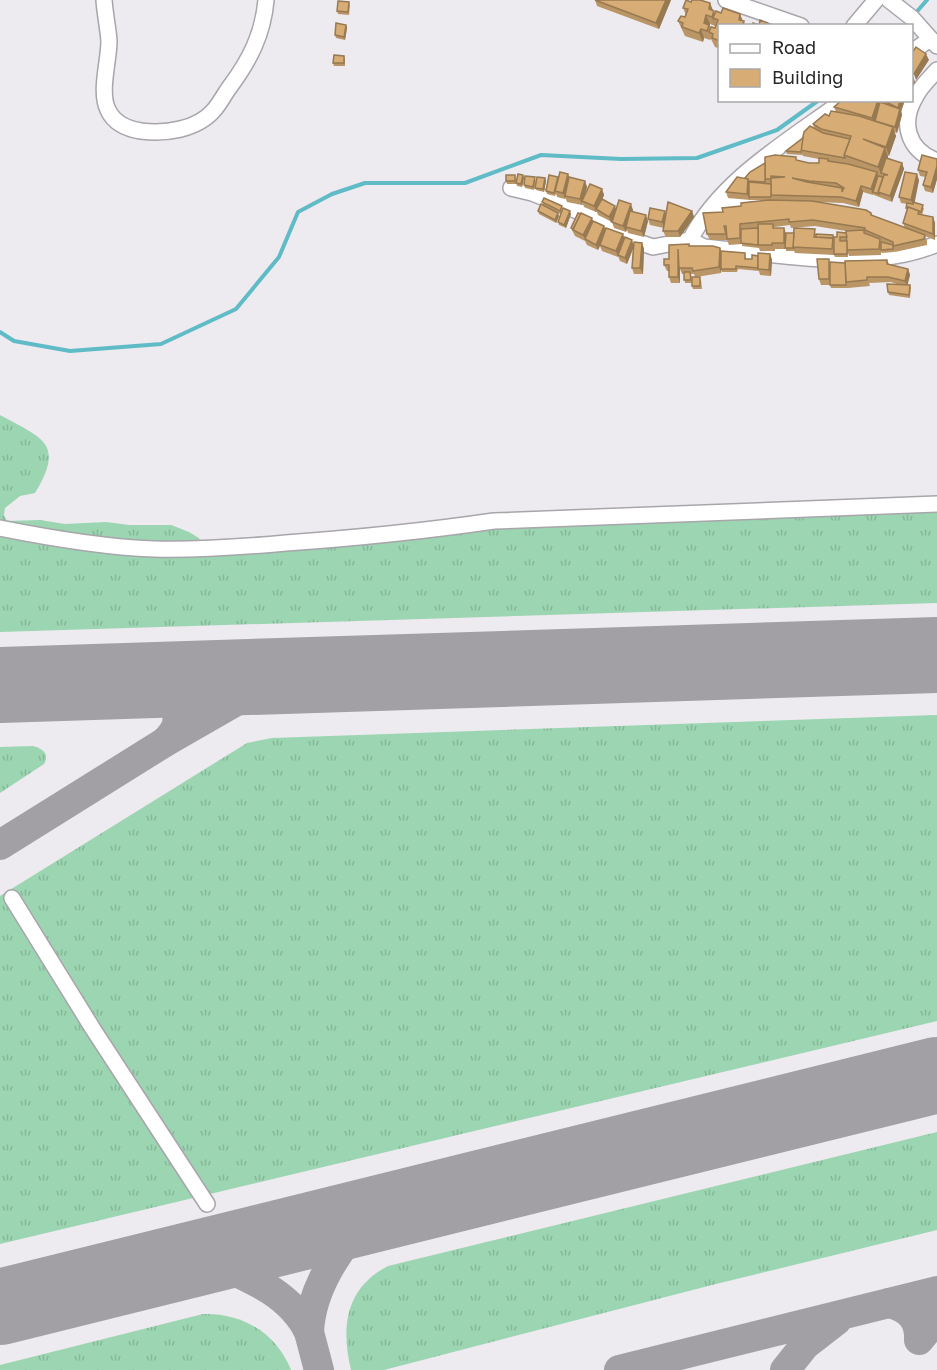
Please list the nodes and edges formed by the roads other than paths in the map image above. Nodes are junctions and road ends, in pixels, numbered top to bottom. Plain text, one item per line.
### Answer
1 (104, 0) edge
2 (266, 0) edge
3 (726, 0) edge
4 (876, 0) edge
5 (889, 0) edge
6 (795, 24) edge
7 (856, 24) edge
8 (933, 43) edge
9 (913, 52) edge
10 (937, 70) edge
11 (913, 101) edge
12 (841, 102) edge
13 (913, 102) edge
14 (937, 161) edge
15 (511, 188) dead end
16 (779, 204) edge
17 (714, 206) junction
18 (918, 236) edge
19 (690, 240) junction
20 (937, 243) edge
21 (937, 504) edge
22 (0, 528) edge
23 (12, 898) dead end
24 (207, 1204) dead end

1 - 2 street
3 - 6 street
4 - 7 street
5 - 8 street
8 - 9 street
10 - 11 street
12 - 17 street
13 - 14 street
15 - 19 street
16 - 17 street
17 - 19 street
18 - 20 street
19 - 20 street
21 - 22 street
23 - 24 street

